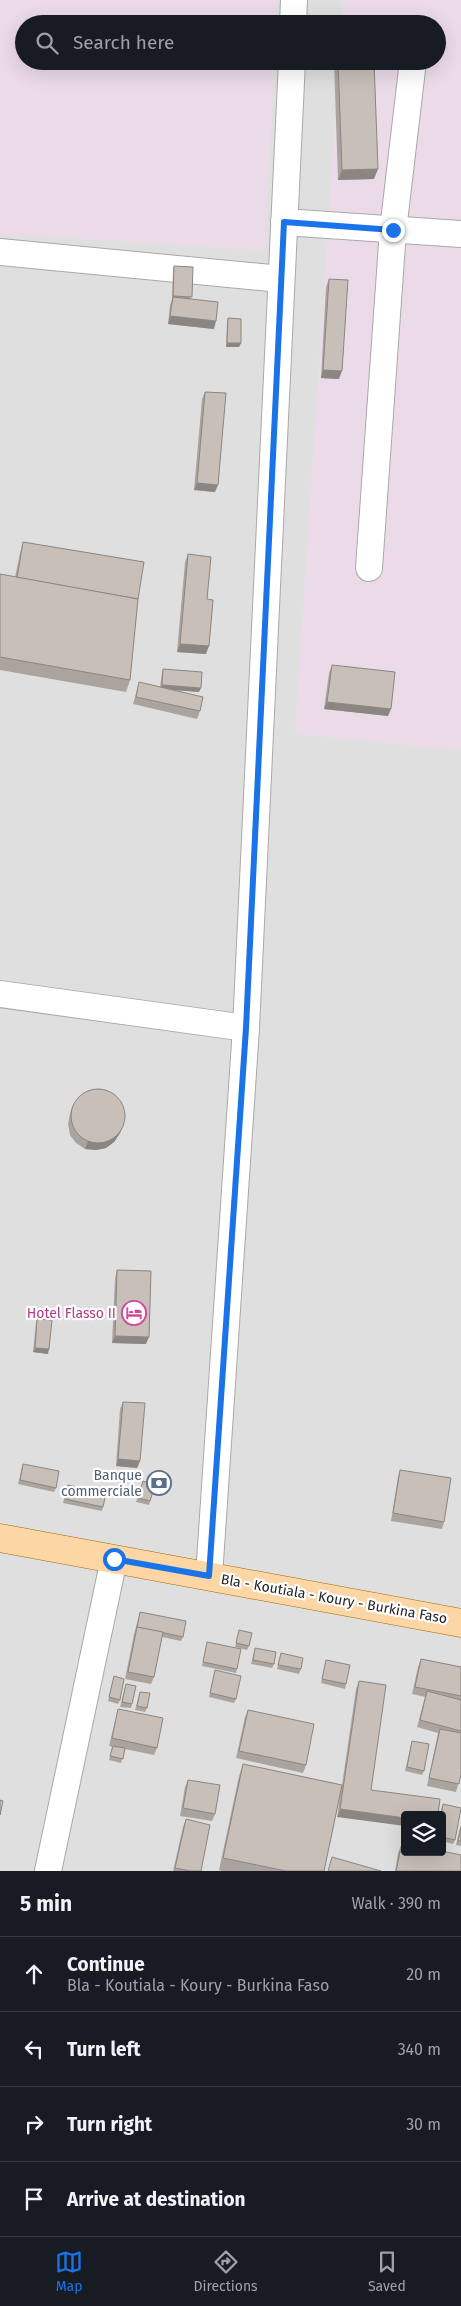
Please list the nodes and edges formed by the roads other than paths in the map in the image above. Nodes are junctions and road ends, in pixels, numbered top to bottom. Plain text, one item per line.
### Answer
1 (294, 0) edge
2 (293, 15) edge
3 (292, 70) edge
4 (412, 70) edge
5 (284, 222) junction
6 (393, 230) junction
7 (461, 234) edge
8 (0, 252) edge
9 (281, 279) junction
10 (369, 568) dead end
11 (0, 994) edge
12 (246, 1028) junction
13 (0, 1538) edge
14 (114, 1559) junction
15 (209, 1576) junction
16 (461, 1623) edge
17 (48, 1871) edge

1 - 2 street
3 - 5 street
4 - 6 street
5 - 6 street
5 - 9 street
6 - 7 street
6 - 10 street
8 - 9 street
9 - 12 street
11 - 12 street
12 - 15 street
13 - 14 main road, Bla - Koutiala - Koury - Burkina Faso
14 - 15 main road, Bla - Koutiala - Koury - Burkina Faso
14 - 17 street
15 - 16 main road, Bla - Koutiala - Koury - Burkina Faso

